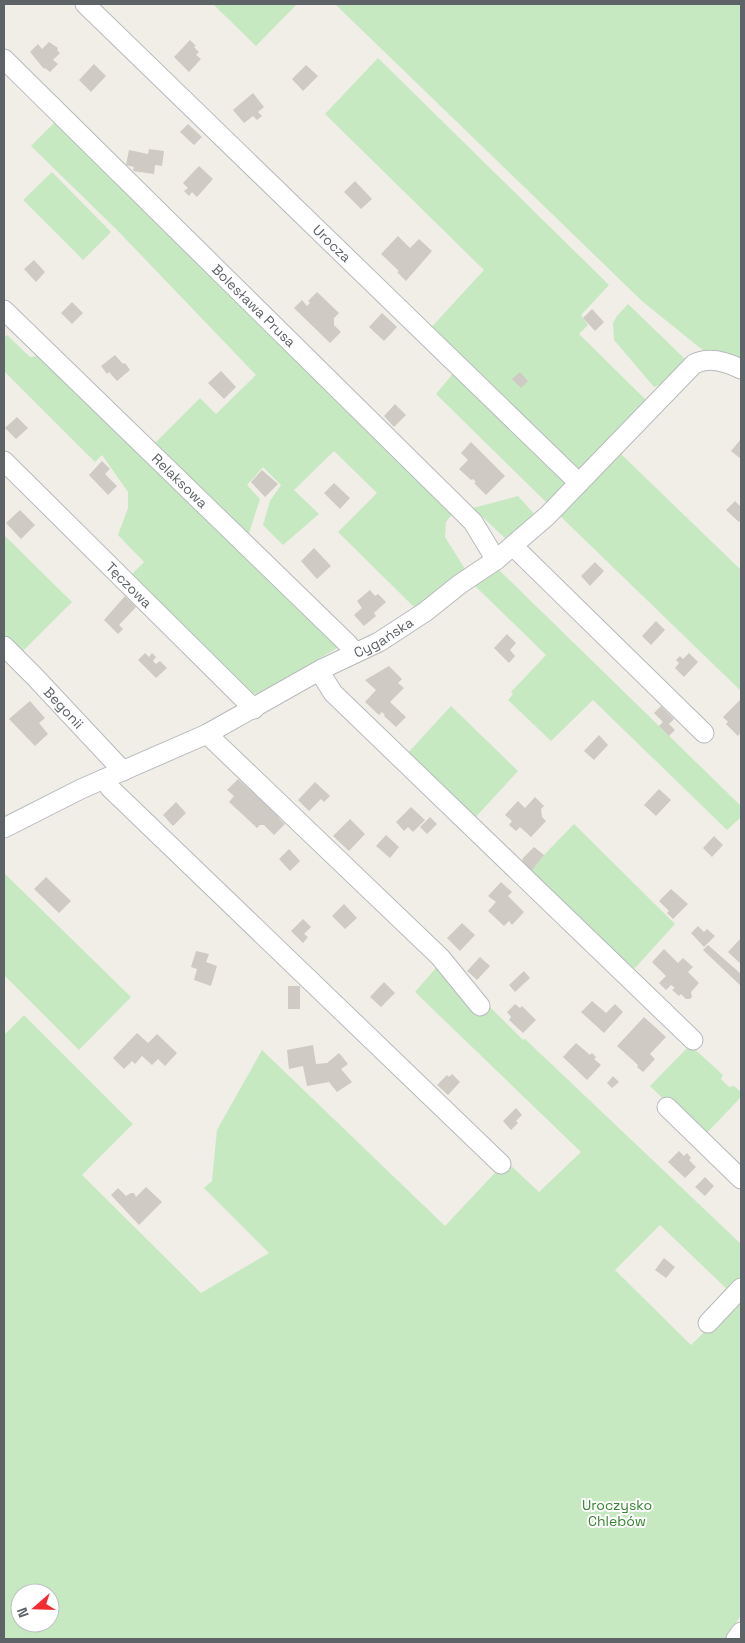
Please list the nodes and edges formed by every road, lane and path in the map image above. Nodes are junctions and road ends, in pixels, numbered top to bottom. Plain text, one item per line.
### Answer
1 (85, 4) edge
2 (4, 59) edge
3 (4, 310) edge
4 (741, 369) edge
5 (4, 461) edge
6 (579, 483) junction
7 (512, 546) junction
8 (496, 560) junction
9 (4, 646) edge
10 (355, 653) junction
11 (322, 669) junction
12 (254, 709) junction
13 (704, 733) dead end
14 (207, 734) junction
15 (123, 771) junction
16 (104, 779) junction
17 (8, 819) edge
18 (480, 1006) dead end
19 (693, 1040) dead end
20 (667, 1107) dead end
21 (501, 1164) dead end
22 (741, 1179) edge
23 (741, 1288) edge
24 (708, 1324) dead end
25 (741, 1632) edge
26 (736, 1639) edge

1 - 6 street, Urocza
2 - 8 street, Bolesława Prusa
3 - 10 street, Relaksowa
4 - 6 street, Cygańska
5 - 12 street, Tęczowa
6 - 7 street, Cygańska
7 - 8 street, Cygańska
7 - 13 street
8 - 10 street, Cygańska
9 - 15 street, Begonii
10 - 11 street, Cygańska
11 - 12 street, Cygańska
11 - 19 street
12 - 14 street, Cygańska
14 - 15 street, Cygańska
14 - 18 street
15 - 16 street, Cygańska
16 - 17 street, Cygańska
16 - 21 street
20 - 22 street
23 - 24 street
25 - 26 street

